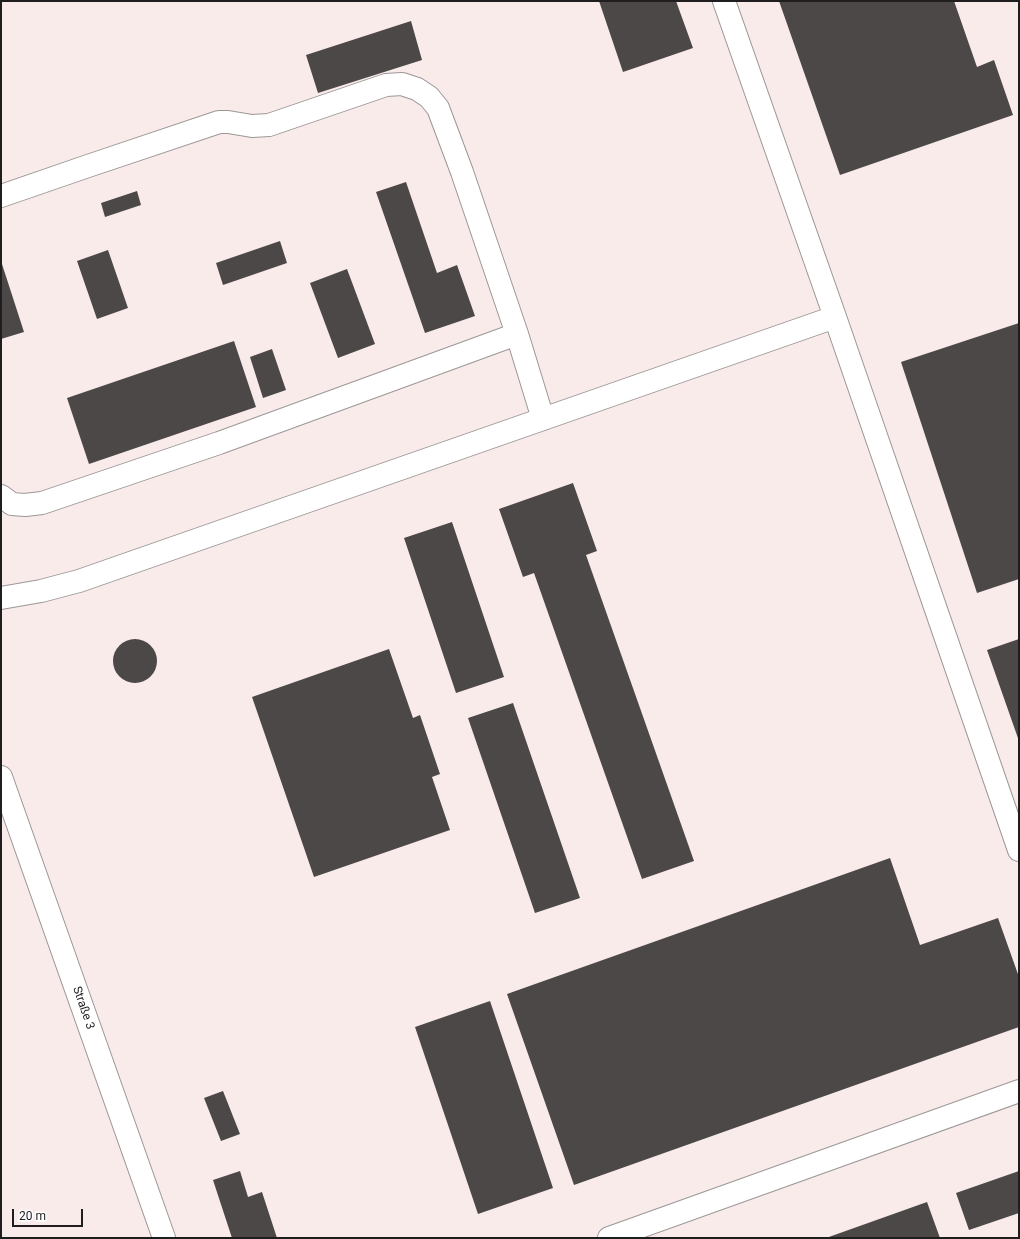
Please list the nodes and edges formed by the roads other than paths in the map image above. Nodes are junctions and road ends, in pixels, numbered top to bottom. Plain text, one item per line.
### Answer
1 (724, 1) edge
2 (1, 196) edge
3 (835, 317) junction
4 (517, 334) junction
5 (543, 419) junction
6 (1, 496) edge
7 (1, 598) edge
8 (1, 777) edge
9 (1019, 850) edge
10 (1019, 1090) edge
11 (164, 1238) edge
12 (609, 1238) edge

1 - 3 lane
2 - 4 lane
3 - 5 lane
3 - 9 lane
4 - 5 lane
4 - 6 lane
5 - 7 lane
8 - 11 lane, Straße 3
10 - 12 lane

